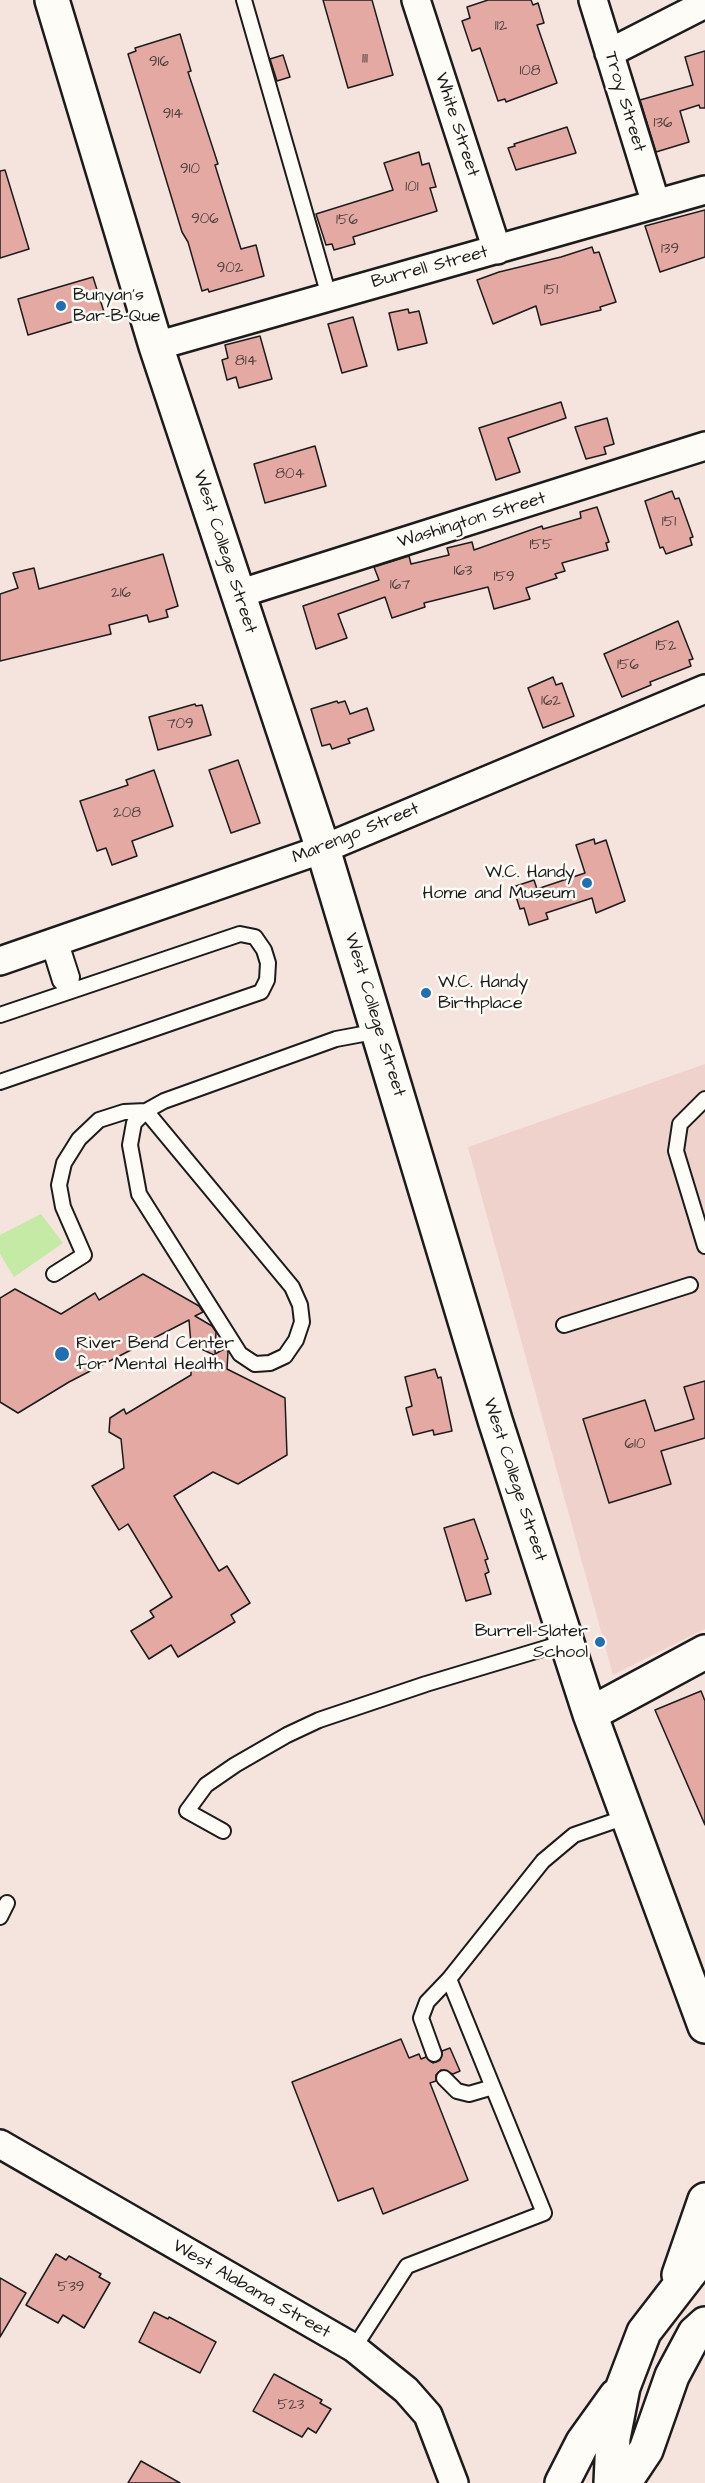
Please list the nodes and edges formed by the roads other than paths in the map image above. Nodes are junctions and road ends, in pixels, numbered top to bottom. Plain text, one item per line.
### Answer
1 (52, 0) edge
2 (243, 0) edge
3 (416, 0) edge
4 (593, 0) edge
5 (705, 4) edge
6 (609, 53) junction
7 (705, 190) edge
8 (656, 204) junction
9 (496, 250) junction
10 (329, 296) junction
11 (156, 346) junction
12 (705, 446) edge
13 (238, 594) junction
14 (705, 689) edge
15 (323, 849) junction
16 (53, 942) junction
17 (0, 961) edge
18 (70, 992) junction
19 (0, 1015) edge
20 (379, 1030) junction
21 (0, 1082) edge
22 (705, 1100) edge
23 (146, 1111) junction
24 (705, 1245) edge
25 (54, 1274) dead end
26 (690, 1285) dead end
27 (564, 1324) dead end
28 (566, 1642) junction
29 (705, 1652) edge
30 (590, 1714) junction
31 (626, 1817) junction
32 (223, 1831) dead end
33 (7, 1903) dead end
34 (0, 1917) edge
35 (449, 1979) junction
36 (705, 2026) edge
37 (434, 2054) dead end
38 (444, 2078) dead end
39 (493, 2087) junction
40 (0, 2144) edge
41 (705, 2200) edge
42 (705, 2253) edge
43 (674, 2291) junction
44 (705, 2324) edge
45 (354, 2348) junction
46 (623, 2387) junction
47 (454, 2483) edge
48 (562, 2483) edge
49 (611, 2483) edge
50 (624, 2483) edge

1 - 11 street, West College Street
2 - 10 lane
3 - 9 street, White Street
4 - 6 street, Troy Street
5 - 6 street
6 - 8 street, Troy Street
7 - 8 street, Burrell Street
8 - 9 street, Burrell Street
9 - 10 street, Burrell Street
10 - 11 street, Burrell Street
11 - 13 street, West College Street
12 - 13 street, Washington Street
13 - 15 street, West College Street
14 - 15 street, Marengo Street
15 - 16 street, Marengo Street
15 - 20 street, West College Street
16 - 17 street, Marengo Street
16 - 18 lane
18 - 19 lane
18 - 21 lane
20 - 23 lane
20 - 28 street, West College Street
22 - 24 lane
23 - 23 lane
23 - 25 lane
26 - 27 lane
28 - 30 street, West College Street
28 - 32 lane
29 - 30 street
30 - 31 street, West College Street
31 - 35 lane
31 - 36 street, West College Street
33 - 34 lane
35 - 37 lane
35 - 39 lane
38 - 39 lane
39 - 45 lane
40 - 45 street, West Alabama Street
41 - 43 street
42 - 43 street
43 - 46 street
44 - 50 street
45 - 47 street, West Alabama Street
46 - 48 street
46 - 49 street

